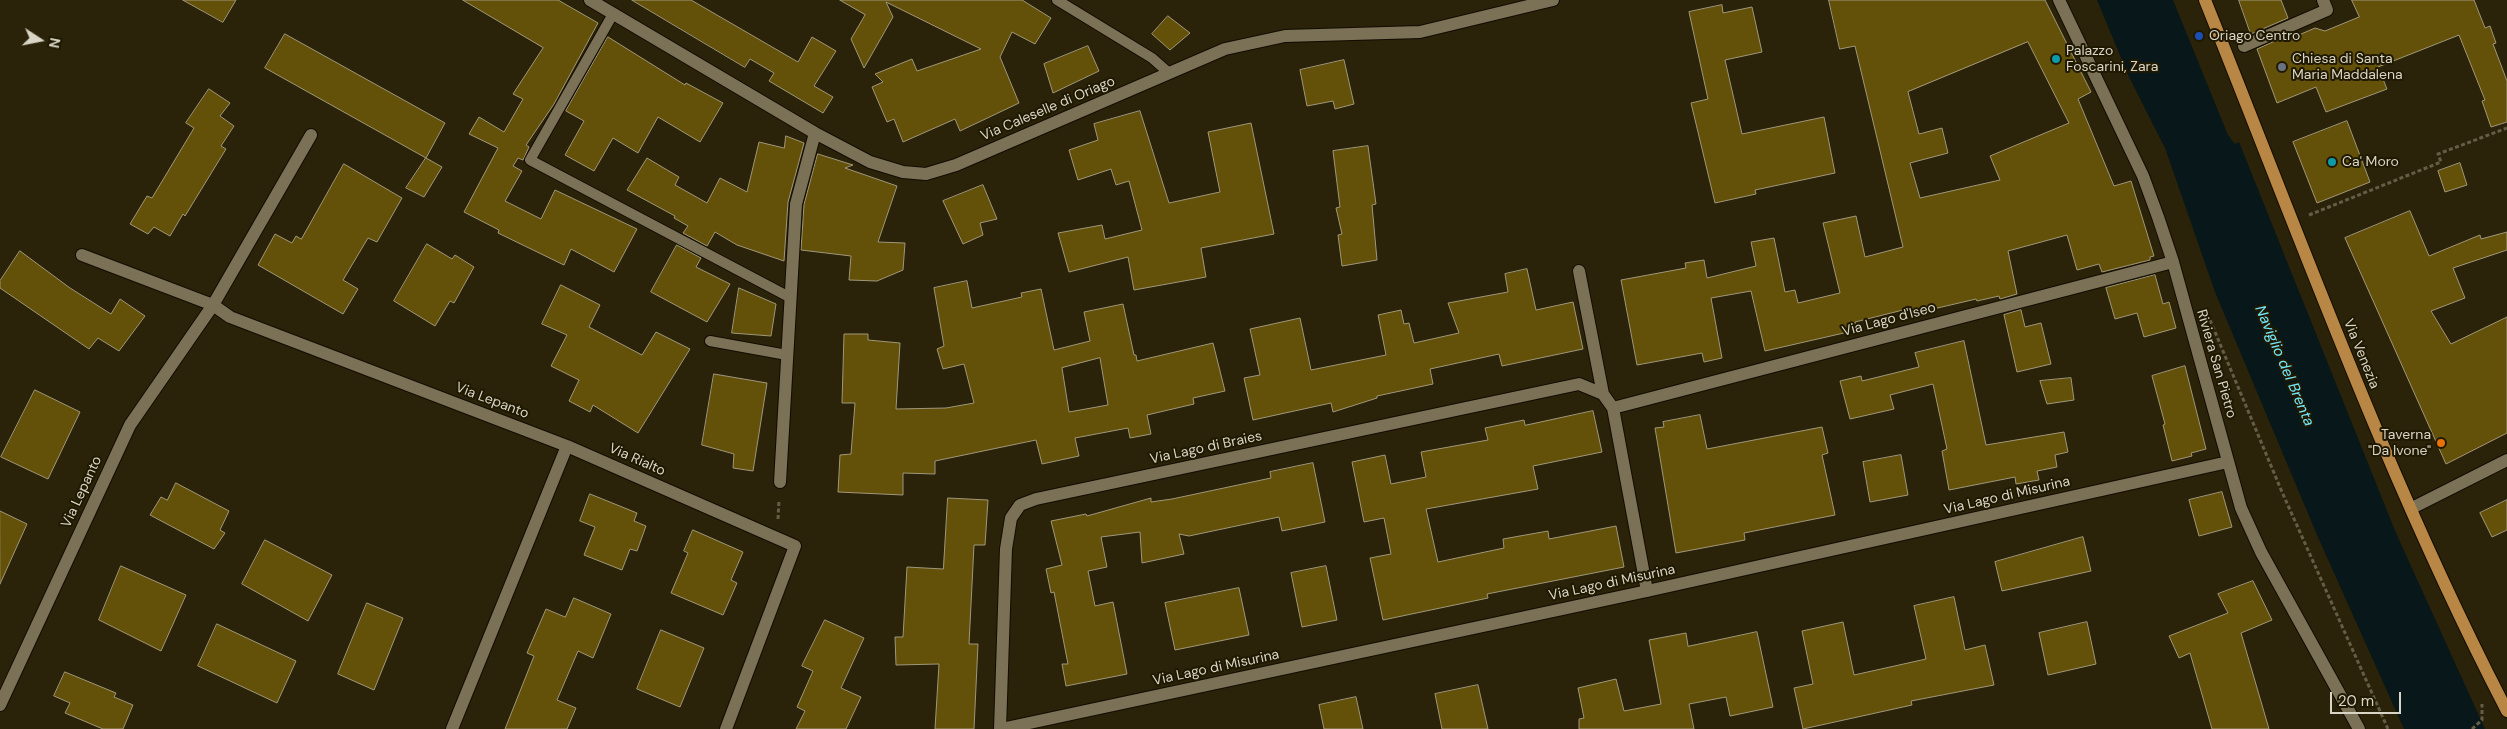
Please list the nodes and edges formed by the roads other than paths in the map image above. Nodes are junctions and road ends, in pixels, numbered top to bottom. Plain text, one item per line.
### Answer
1 (590, 0) edge
2 (1057, 0) edge
3 (1553, 0) edge
4 (2059, 0) edge
5 (2205, 0) edge
6 (2323, 0) edge
7 (613, 14) junction
8 (2244, 46) dead end
9 (1169, 73) junction
10 (815, 133) junction
11 (311, 135) dead end
12 (82, 255) dead end
13 (2172, 262) junction
14 (1579, 271) dead end
15 (791, 298) junction
16 (213, 305) junction
17 (710, 341) dead end
18 (787, 355) junction
19 (1603, 394) junction
20 (1613, 408) junction
21 (567, 446) junction
22 (2507, 460) edge
23 (2228, 462) junction
24 (780, 482) road end
25 (2412, 508) junction
26 (1647, 591) junction
27 (0, 705) edge
28 (2507, 711) edge
29 (452, 729) edge
30 (726, 729) edge
31 (1001, 729) edge
32 (2359, 729) edge

1 - 7 street, Via Caleselle di Oriago
2 - 9 lane
3 - 9 street, Via Caleselle di Oriago
4 - 13 street, Riviera San Pietro
5 - 25 main road, Via Venezia
6 - 8 street
7 - 10 street, Via Caleselle di Oriago
7 - 15 lane
9 - 10 street, Via Caleselle di Oriago
10 - 15 street
11 - 16 street, Via Lepanto
12 - 16 street, Via Lepanto
13 - 20 street, Via Lago d'Iseo
13 - 23 street, Riviera San Pietro
14 - 19 street
15 - 18 street
16 - 21 street, Via Lepanto
16 - 27 street, Via Lepanto
17 - 18 lane
18 - 24 street
19 - 20 street
19 - 31 street, Via Lago di Braies
20 - 26 street
21 - 29 street
21 - 30 street, Via Rialto
22 - 25 street
23 - 26 street, Via Lago di Misurina
23 - 32 street, Riviera San Pietro
25 - 28 main road, Via Venezia
26 - 31 street, Via Lago di Misurina

